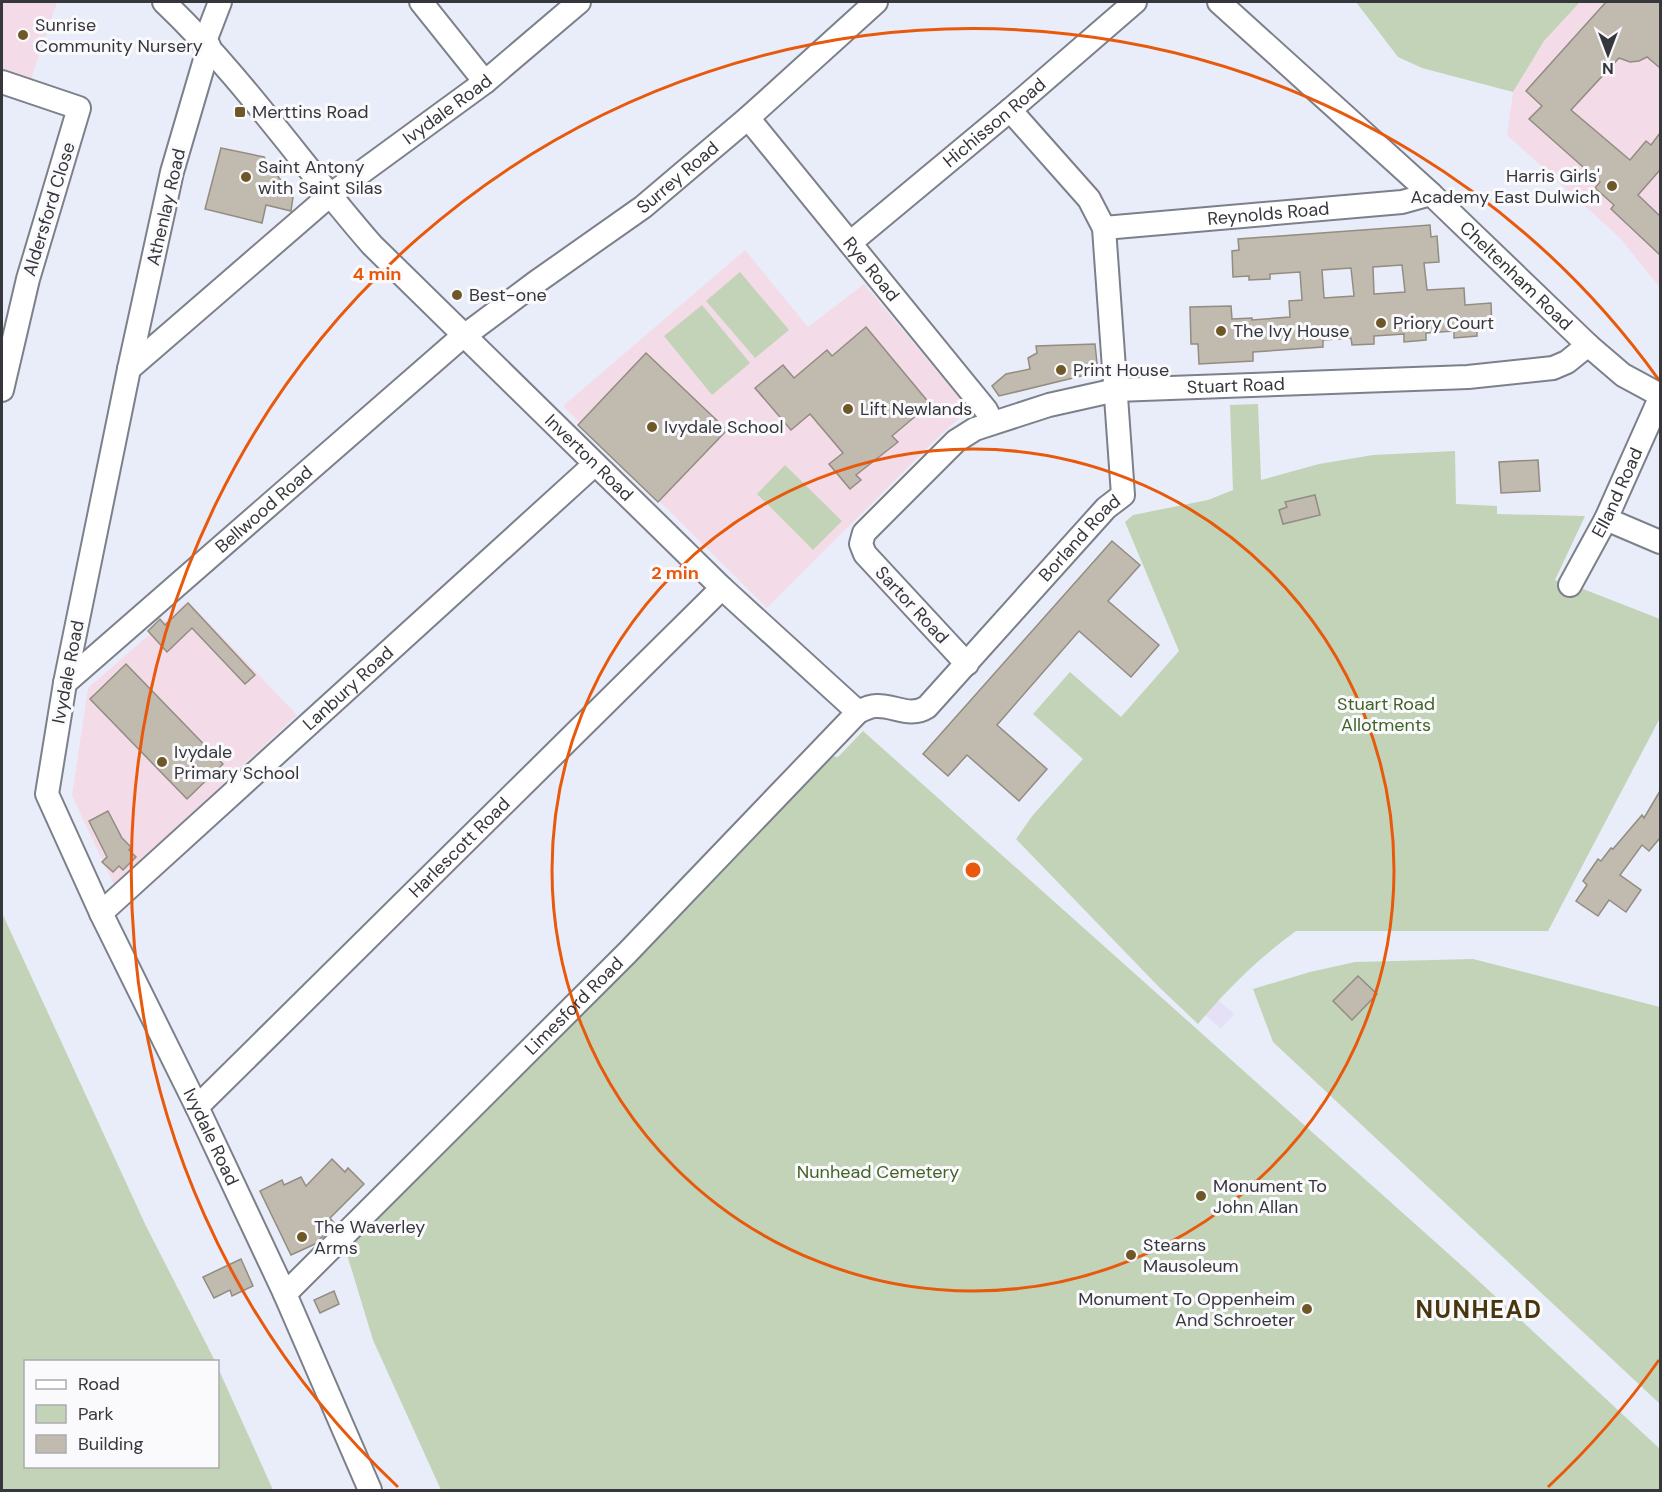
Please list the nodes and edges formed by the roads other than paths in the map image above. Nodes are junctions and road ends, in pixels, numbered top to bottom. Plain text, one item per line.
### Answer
1 (164, 2) edge
2 (220, 2) edge
3 (421, 2) edge
4 (579, 2) edge
5 (876, 2) edge
6 (1135, 2) edge
7 (1219, 2) edge
8 (207, 44) junction
9 (2, 82) edge
10 (484, 82) junction
11 (1010, 110) junction
12 (748, 118) junction
13 (1431, 194) junction
14 (329, 196) junction
15 (1104, 228) junction
16 (850, 243) junction
17 (464, 336) junction
18 (1588, 345) junction
19 (129, 369) junction
20 (2, 390) edge
21 (1116, 390) junction
22 (1660, 397) edge
23 (992, 422) junction
24 (595, 464) junction
25 (1606, 519) junction
26 (1660, 542) edge
27 (861, 544) joint
28 (1570, 585) dead end
29 (722, 588) junction
30 (967, 664) junction
31 (65, 683) junction
32 (858, 712) junction
33 (101, 913) junction
34 (197, 1107) junction
35 (285, 1294) junction
36 (370, 1491) edge

1 - 8 street
2 - 8 street, Athenlay Road
3 - 10 street
4 - 10 street, Ivydale Road
5 - 12 street, Surrey Road
6 - 11 street, Hichisson Road
7 - 13 street, Cheltenham Road
8 - 14 street
8 - 19 street, Athenlay Road
9 - 20 street, Aldersford Close
10 - 14 street, Ivydale Road
11 - 15 street, Borland Road
11 - 16 street, Hichisson Road
12 - 16 street, Rye Road
12 - 17 street, Surrey Road
13 - 15 street, Reynolds Road
13 - 18 street, Cheltenham Road
14 - 17 street, Inverton Road
14 - 19 street, Ivydale Road
15 - 21 street, Borland Road
16 - 23 street, Rye Road
17 - 24 street, Inverton Road
17 - 31 street, Bellwood Road
18 - 21 street, Stuart Road
18 - 22 street, Cheltenham Road
19 - 31 street, Ivydale Road
21 - 23 street, Stuart Road
21 - 30 street, Borland Road
22 - 25 street, Elland Road
23 - 27 street, Stuart Road
24 - 29 street, Inverton Road
24 - 33 street, Lanbury Road
25 - 26 street
25 - 28 street, Elland Road
27 - 30 street, Sartor Road
29 - 32 street, Inverton Road
29 - 34 street, Harlescott Road
30 - 32 street, Borland Road
31 - 33 street, Ivydale Road
32 - 35 street, Limesford Road
33 - 34 street, Ivydale Road
34 - 35 street, Ivydale Road
35 - 36 street, Ivydale Road

